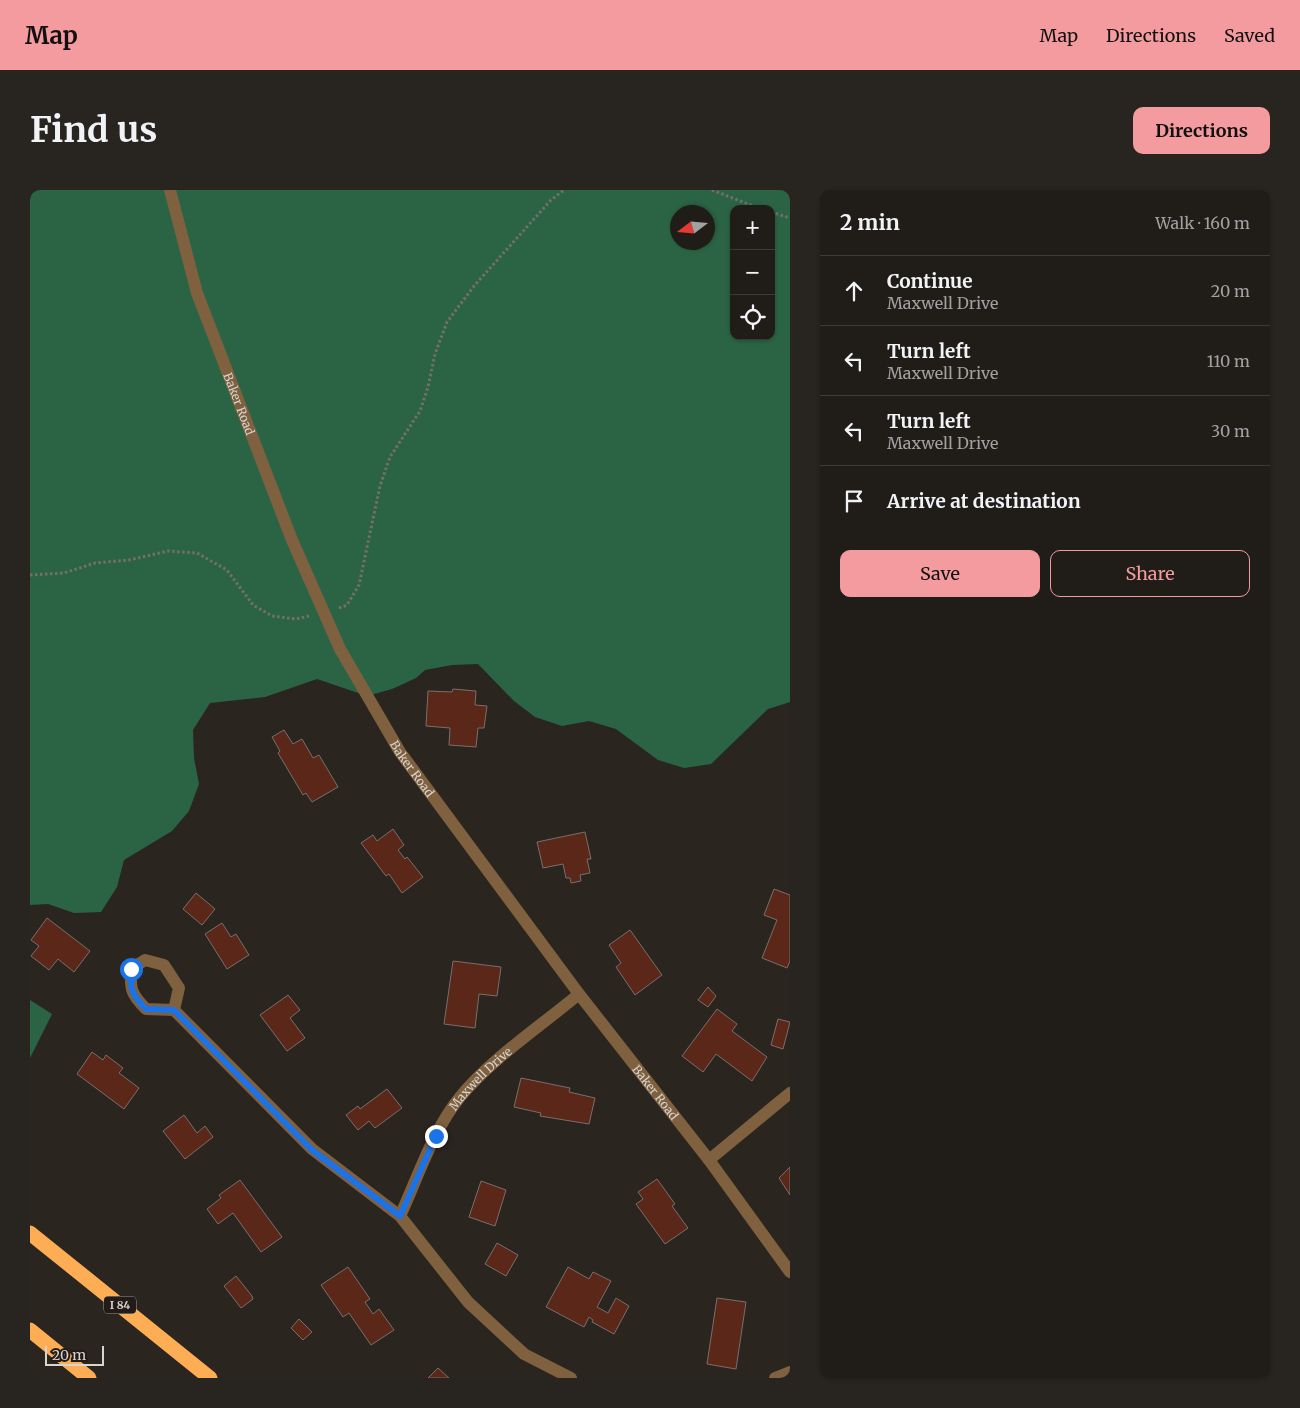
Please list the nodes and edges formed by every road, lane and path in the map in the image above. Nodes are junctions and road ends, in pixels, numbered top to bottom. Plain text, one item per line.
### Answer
1 (170, 190) edge
2 (564, 190) edge
3 (712, 190) edge
4 (751, 205) edge
5 (775, 213) edge
6 (790, 218) edge
7 (30, 575) edge
8 (324, 612) junction
9 (579, 994) junction
10 (174, 1010) junction
11 (790, 1093) edge
12 (709, 1160) junction
13 (400, 1216) junction
14 (30, 1233) edge
15 (790, 1272) edge
16 (30, 1330) edge
17 (790, 1372) edge
18 (89, 1378) edge
19 (210, 1378) edge
20 (571, 1378) edge
21 (775, 1378) edge

1 - 8 street, Baker Road
2 - 8 path
3 - 4 path
5 - 6 path
7 - 8 path
8 - 9 street, Baker Road
9 - 12 street, Baker Road
9 - 13 street, Maxwell Drive
10 - 10 street
10 - 13 street
11 - 12 street
12 - 15 street, Baker Road
13 - 20 street
14 - 19 highway, I 84
16 - 18 highway
17 - 21 street

